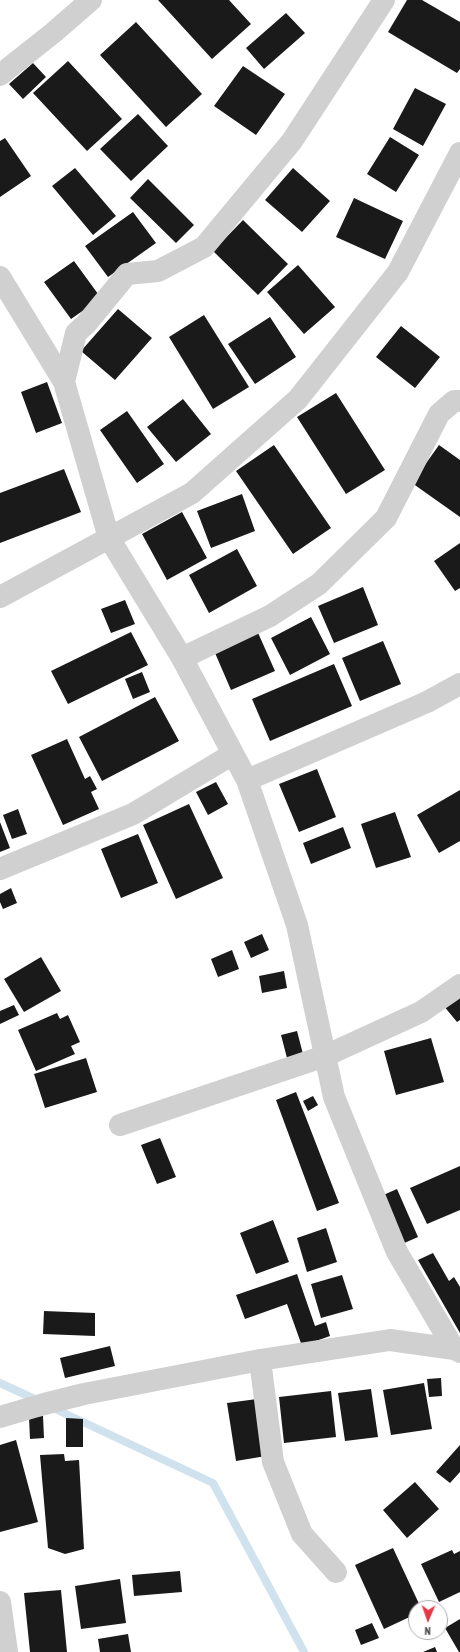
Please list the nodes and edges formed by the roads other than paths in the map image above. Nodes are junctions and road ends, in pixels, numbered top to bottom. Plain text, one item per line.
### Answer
1 (91, 0) edge
2 (384, 0) edge
3 (0, 75) edge
4 (460, 153) edge
5 (0, 277) edge
6 (64, 382) junction
7 (460, 401) edge
8 (109, 538) junction
9 (0, 597) edge
10 (182, 658) junction
11 (460, 684) edge
12 (233, 754) junction
13 (247, 780) junction
14 (0, 869) edge
15 (460, 986) edge
16 (325, 1056) junction
17 (120, 1125) dead end
18 (457, 1350) edge
19 (260, 1360) junction
20 (0, 1417) edge
21 (336, 1572) dead end
22 (0, 1602) edge
23 (7, 1652) edge

1 - 3 street
2 - 6 street
4 - 8 street
5 - 6 street
6 - 8 street
7 - 10 street
8 - 9 street
8 - 10 street
10 - 12 street
11 - 13 street
12 - 13 street
12 - 14 street
13 - 16 street
15 - 16 street
16 - 17 street
16 - 18 street
18 - 19 street
19 - 20 street
19 - 21 street
22 - 23 street

